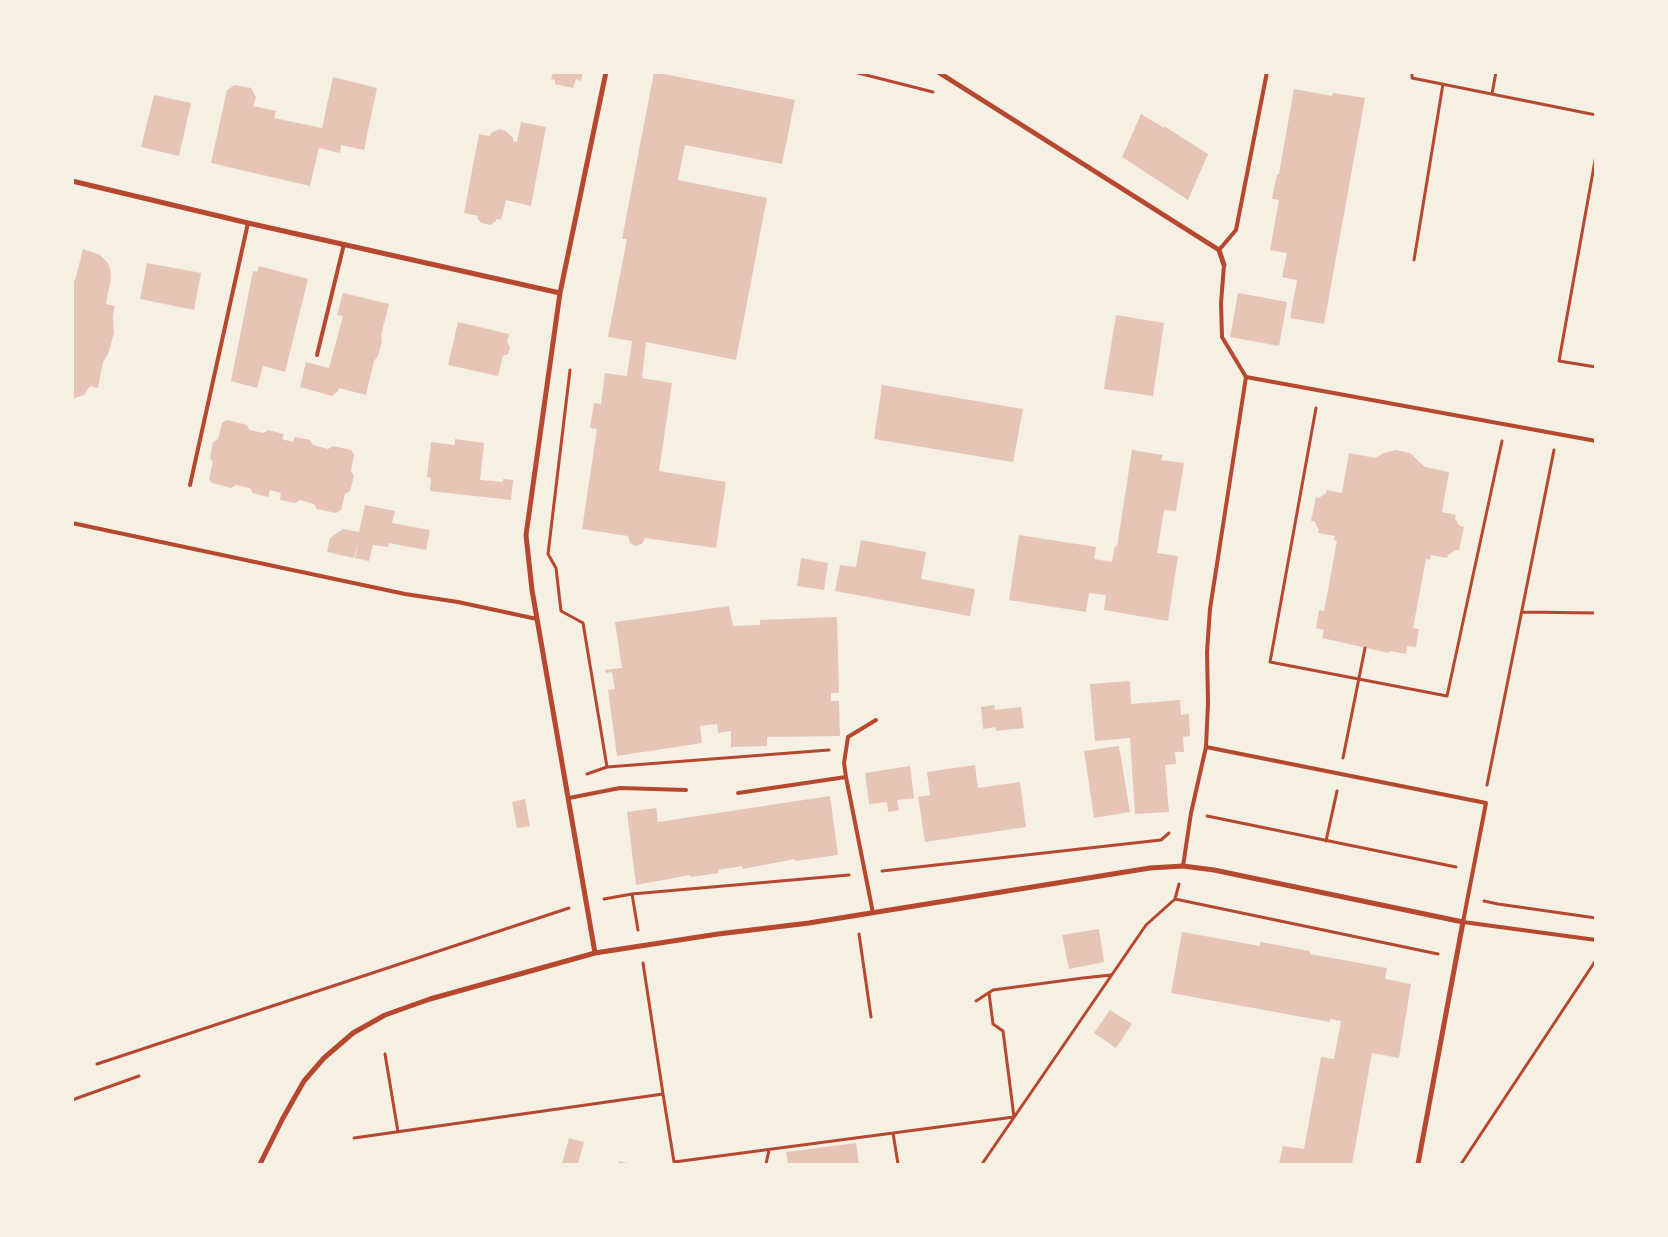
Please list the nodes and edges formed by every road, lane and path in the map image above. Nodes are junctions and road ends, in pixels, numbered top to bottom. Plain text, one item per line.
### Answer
1 (606, 72) edge
2 (938, 72) edge
3 (1267, 72) edge
4 (1412, 72) edge
5 (1496, 72) edge
6 (1443, 84) junction
7 (1492, 94) junction
8 (1596, 115) edge
9 (1596, 155) edge
10 (72, 181) edge
11 (248, 223) junction
12 (344, 244) junction
13 (1219, 250) junction
14 (1414, 260) dead end
15 (1224, 265) joint
16 (560, 293) junction
17 (317, 355) dead end
18 (570, 366) dead end
19 (1596, 367) edge
20 (1246, 377) junction
21 (1319, 390) junction
22 (1505, 424) junction
23 (1558, 434) junction
24 (1596, 441) edge
25 (190, 485) dead end
26 (72, 524) edge
27 (1522, 612) junction
28 (1596, 612) edge
29 (537, 619) junction
30 (1365, 648) dead end
31 (1359, 679) junction
32 (876, 720) dead end
33 (1206, 747) junction
34 (607, 767) dead end
35 (1340, 774) junction
36 (846, 777) junction
37 (686, 790) dead end
38 (738, 793) dead end
39 (569, 798) junction
40 (1486, 803) junction
41 (1326, 841) dead end
42 (1183, 866) junction
43 (632, 894) dead end
44 (1174, 899) junction
45 (873, 913) junction
46 (1463, 922) junction
47 (858, 926) dead end
48 (1596, 940) edge
49 (640, 946) junction
50 (595, 953) junction
51 (1456, 958) junction
52 (1596, 960) edge
53 (1111, 975) junction
54 (989, 992) junction
55 (976, 1001) dead end
56 (871, 1017) dead end
57 (652, 1049) dead end
58 (656, 1049) junction
59 (385, 1054) dead end
60 (139, 1076) dead end
61 (663, 1094) junction
62 (72, 1100) edge
63 (1014, 1117) junction
64 (398, 1132) junction
65 (893, 1133) junction
66 (354, 1138) dead end
67 (769, 1150) junction
68 (260, 1164) edge
69 (766, 1164) edge
70 (898, 1164) edge
71 (982, 1164) edge
72 (1418, 1164) edge
73 (1461, 1164) edge

1 - 16 street
2 - 13 street
3 - 13 lane
4 - 6 path
5 - 7 path
6 - 7 path
6 - 14 path
7 - 8 path
9 - 19 path
10 - 11 street
11 - 12 street
11 - 25 lane
12 - 16 street
12 - 17 lane
13 - 15 street
15 - 20 lane
16 - 29 street
18 - 34 path
20 - 21 lane
20 - 33 lane
21 - 22 lane
21 - 31 path
22 - 23 lane
22 - 31 path
23 - 24 lane
23 - 27 path
26 - 29 lane
27 - 28 path
27 - 40 path
29 - 39 street
30 - 31 path
31 - 35 path
32 - 36 lane
33 - 35 lane
33 - 42 lane
35 - 40 lane
35 - 41 path
36 - 38 lane
36 - 45 lane
37 - 39 lane
39 - 50 street
40 - 46 lane
42 - 44 path
42 - 45 street
42 - 46 street
43 - 49 path
44 - 51 path
44 - 53 path
45 - 49 street
46 - 48 lane
46 - 51 street
47 - 56 path
49 - 50 street
49 - 58 path
50 - 68 street
51 - 72 street
52 - 73 path
53 - 54 path
53 - 63 path
54 - 55 path
54 - 63 path
57 - 58 path
58 - 61 path
59 - 64 path
60 - 62 path
61 - 64 path
61 - 67 path
63 - 65 path
63 - 71 path
64 - 66 path
65 - 67 path
65 - 70 path
67 - 69 path

